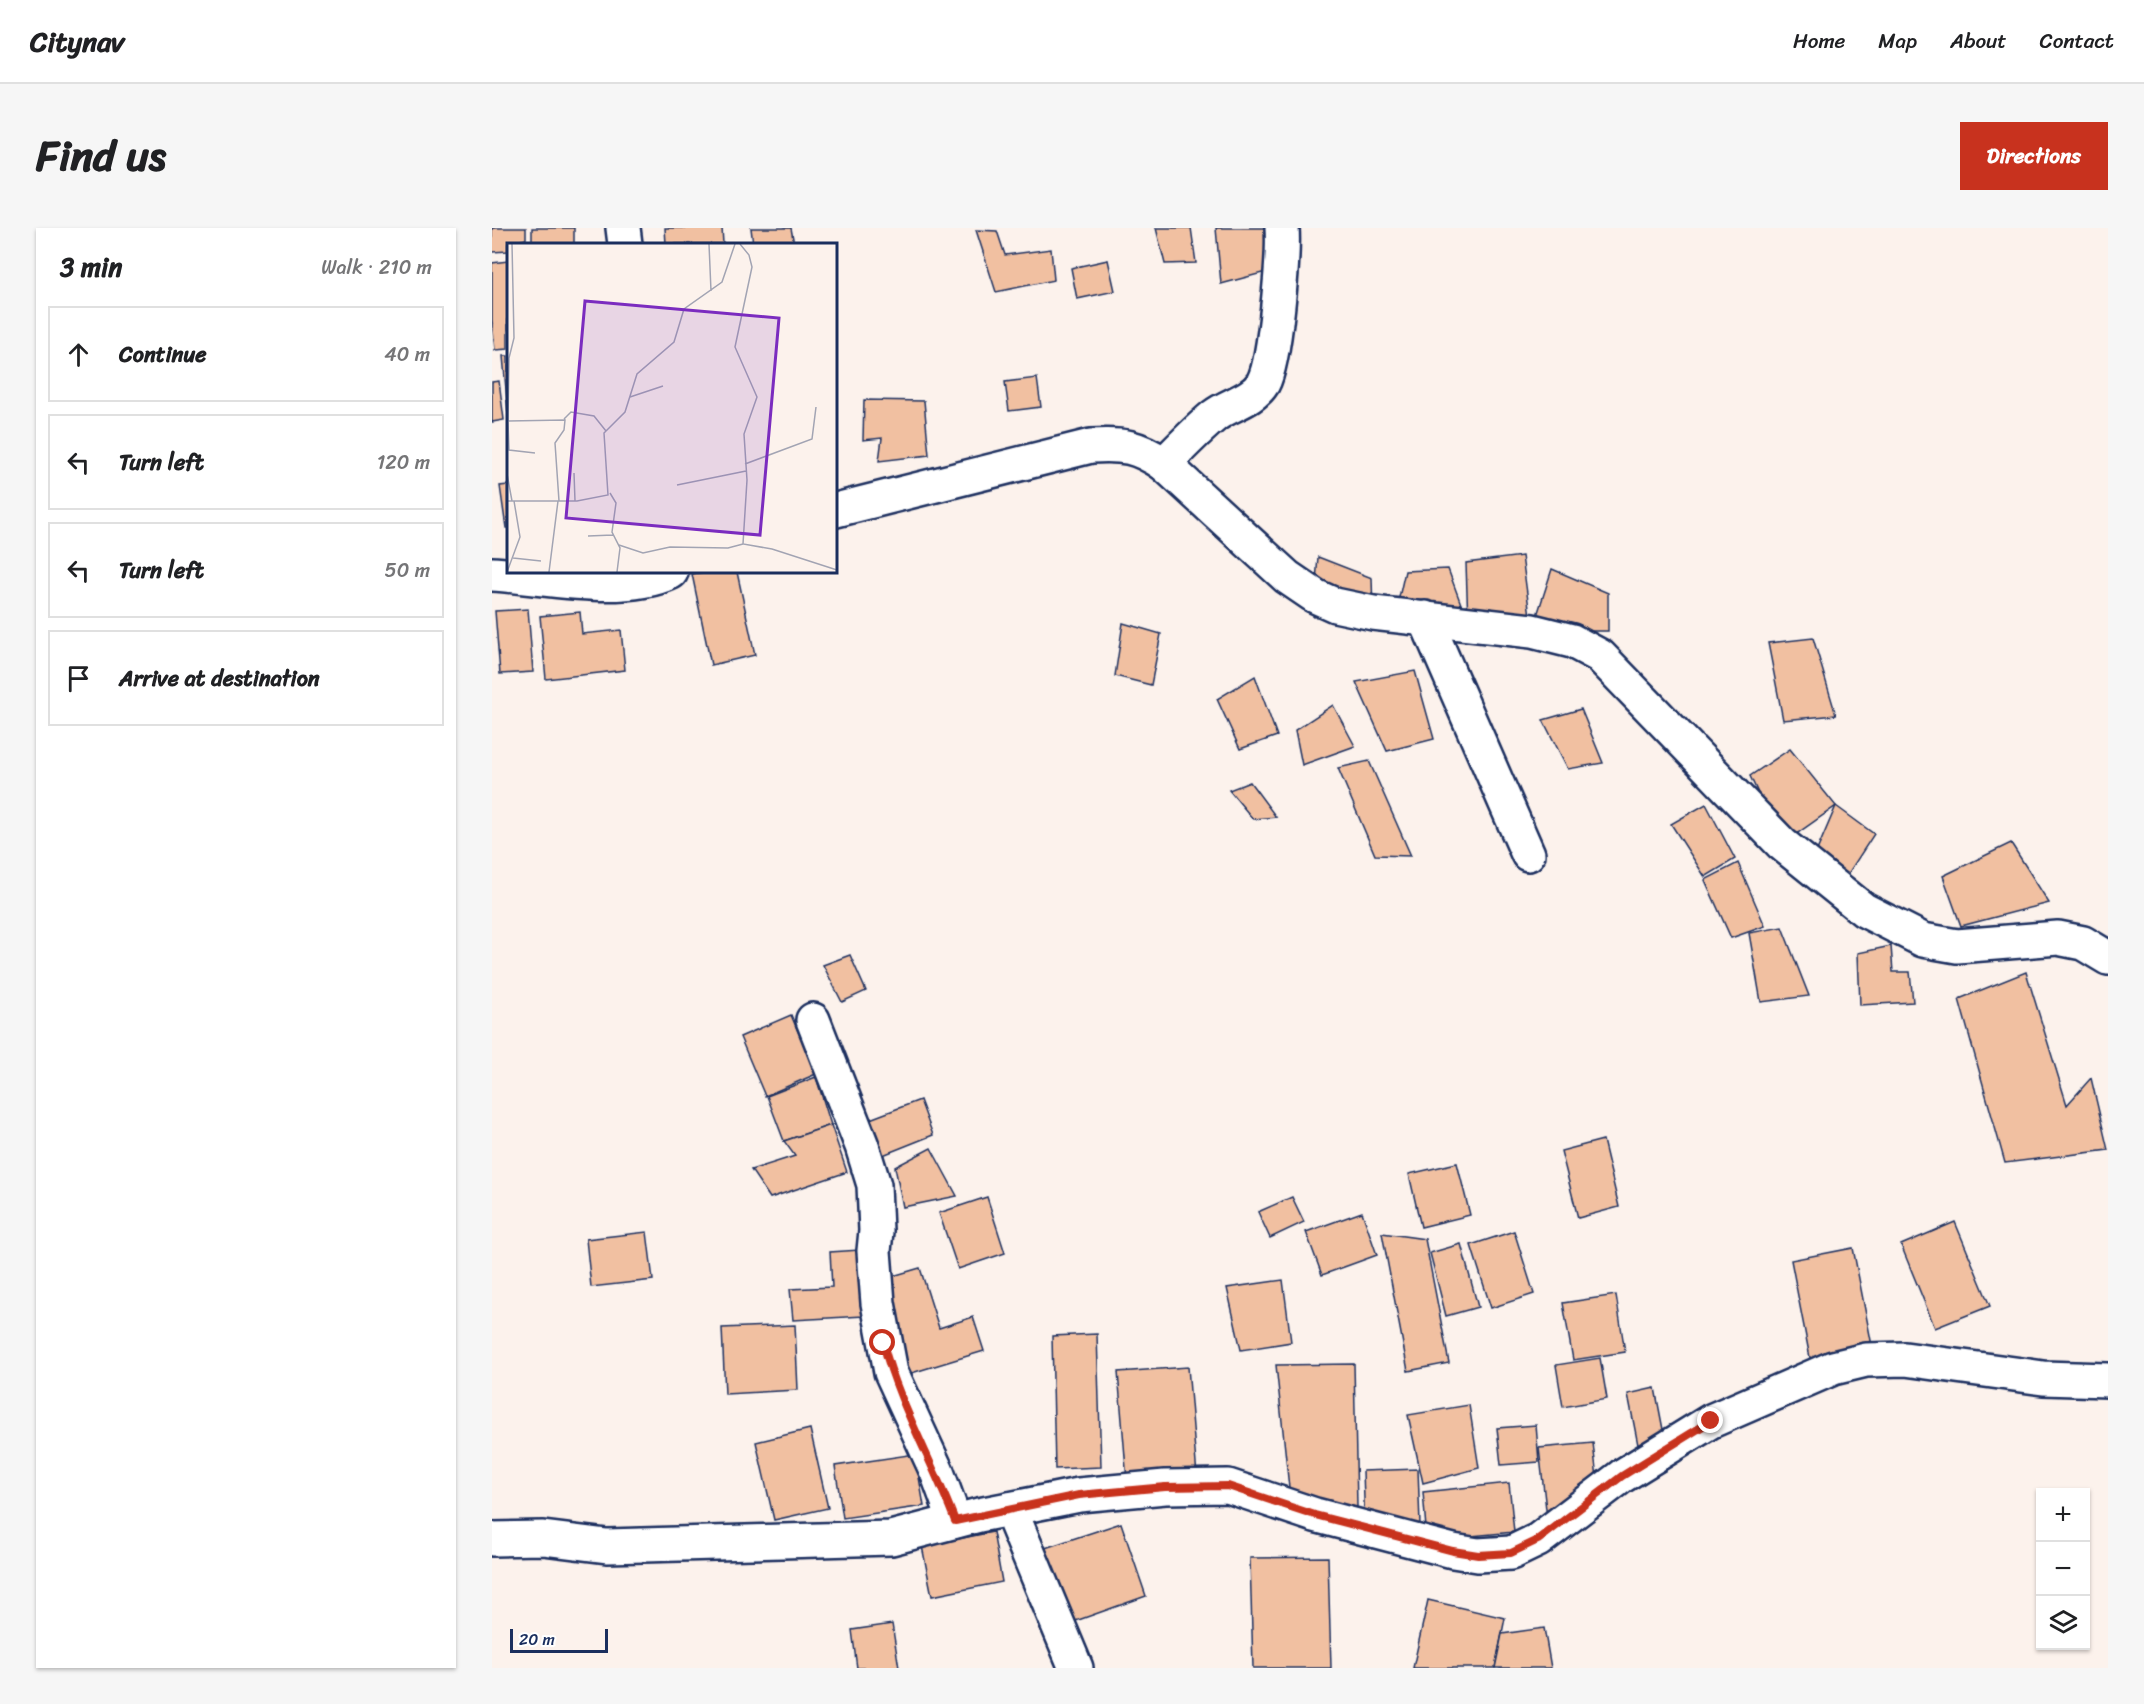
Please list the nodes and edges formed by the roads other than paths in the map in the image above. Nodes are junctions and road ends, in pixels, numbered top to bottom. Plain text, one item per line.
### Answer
1 (623, 228) edge
2 (1282, 228) edge
3 (625, 243) edge
4 (1164, 464) junction
5 (837, 510) edge
6 (669, 573) edge
7 (492, 574) edge
8 (1425, 618) junction
9 (1528, 854) dead end
10 (2108, 958) edge
11 (813, 1020) dead end
12 (2108, 1380) edge
13 (1010, 1509) junction
14 (955, 1521) junction
15 (492, 1539) edge
16 (1076, 1668) edge

1 - 3 street
2 - 4 street
4 - 5 street
4 - 8 street
6 - 7 street
8 - 9 street
8 - 10 street
11 - 14 street
12 - 13 street
13 - 14 street
13 - 16 street
14 - 15 street

